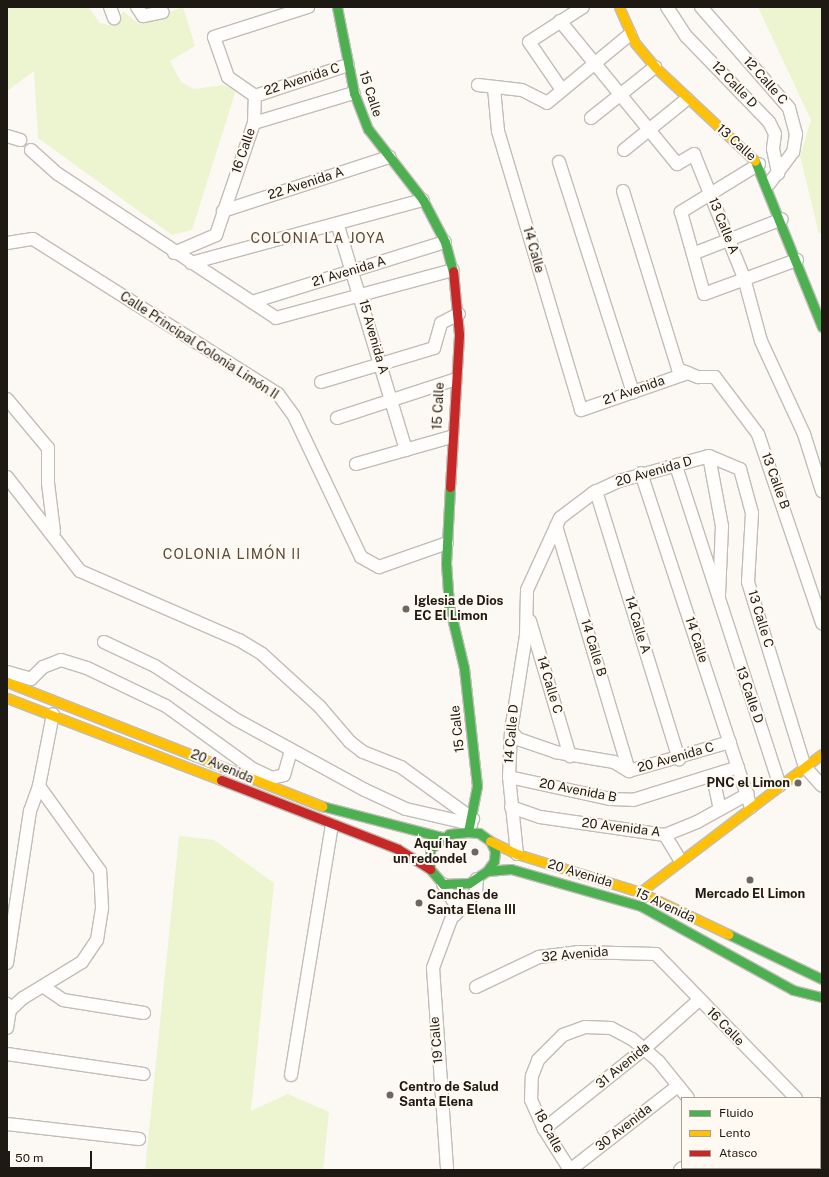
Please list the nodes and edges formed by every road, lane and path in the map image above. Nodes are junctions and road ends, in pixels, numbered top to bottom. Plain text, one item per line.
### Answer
1 (137, 7) edge
2 (308, 7) edge
3 (337, 7) edge
4 (583, 7) edge
5 (619, 7) edge
6 (667, 7) edge
7 (701, 7) edge
8 (163, 12) dead end
9 (560, 21) junction
10 (630, 34) junction
11 (348, 65) junction
12 (593, 65) junction
13 (655, 67) junction
14 (478, 85) dead end
15 (494, 88) junction
16 (562, 90) junction
17 (354, 93) junction
18 (255, 96) junction
19 (618, 96) junction
20 (687, 99) junction
21 (591, 118) dead end
22 (254, 123) junction
23 (648, 130) junction
24 (7, 136) edge
25 (20, 140) dead end
26 (31, 150) dead end
27 (624, 150) dead end
28 (389, 157) junction
29 (559, 162) dead end
30 (758, 164) junction
31 (778, 173) junction
32 (769, 184) junction
33 (624, 191) dead end
34 (711, 194) junction
35 (423, 200) junction
36 (223, 211) junction
37 (782, 219) junction
38 (338, 226) junction
39 (728, 238) junction
40 (445, 242) junction
41 (7, 243) edge
42 (174, 253) junction
43 (695, 253) junction
44 (797, 260) junction
45 (191, 263) junction
46 (453, 270) junction
47 (354, 271) junction
48 (744, 278) junction
49 (362, 296) junction
50 (252, 302) junction
51 (459, 314) junction
52 (822, 327) edge
53 (381, 365) junction
54 (688, 373) junction
55 (453, 380) junction
56 (322, 382) dead end
57 (633, 392) junction
58 (7, 400) edge
59 (392, 402) junction
60 (581, 410) joint
61 (337, 418) dead end
62 (451, 437) junction
63 (406, 450) junction
64 (713, 456) junction
65 (356, 464) dead end
66 (676, 466) junction
67 (641, 473) junction
68 (7, 477) edge
69 (596, 491) junction
70 (822, 491) edge
71 (556, 526) junction
72 (55, 536) junction
73 (447, 543) junction
74 (718, 604) junction
75 (527, 613) junction
76 (822, 623) edge
77 (104, 642) dead end
78 (7, 672) edge
79 (7, 682) edge
80 (7, 698) edge
81 (54, 714) junction
82 (511, 730) junction
83 (730, 742) junction
84 (291, 750) junction
85 (822, 754) edge
86 (570, 756) junction
87 (679, 759) junction
88 (738, 767) junction
89 (805, 767) junction
90 (629, 771) junction
91 (509, 777) junction
92 (713, 777) junction
93 (39, 786) junction
94 (780, 786) junction
95 (822, 786) edge
96 (748, 794) junction
97 (511, 807) junction
98 (751, 807) junction
99 (720, 810) junction
100 (332, 825) junction
101 (471, 825) junction
102 (665, 835) junction
103 (442, 837) junction
104 (490, 841) junction
105 (517, 854) junction
106 (680, 860) junction
107 (430, 869) junction
108 (482, 875) junction
109 (444, 884) junction
110 (640, 892) junction
111 (455, 915) junction
112 (656, 954) joint
113 (7, 963) edge
114 (822, 979) edge
115 (44, 987) junction
116 (476, 988) dead end
117 (822, 998) edge
118 (699, 1000) junction
119 (8, 1007) edge
120 (144, 1013) dead end
121 (7, 1028) edge
122 (644, 1049) junction
123 (7, 1054) edge
124 (144, 1074) dead end
125 (291, 1075) dead end
126 (678, 1086) junction
127 (687, 1097) edge
128 (795, 1097) edge
129 (7, 1124) edge
130 (544, 1129) junction
131 (139, 1139) dead end
132 (447, 1170) edge
133 (570, 1170) edge

1 - 8 street
2 - 18 street
3 - 11 main road, 15 Calle
4 - 9 street
5 - 10 main road, 13 Calle
6 - 31 street, 12 Calle D
7 - 31 street, 12 Calle C
9 - 12 street, 13 Calle A
9 - 16 street
10 - 12 street
10 - 13 main road, 13 Calle
11 - 17 main road, 15 Calle
11 - 18 street, 22 Avenida C
12 - 16 street
12 - 19 street, 13 Calle A
13 - 19 street
13 - 20 main road, 13 Calle
14 - 15 street
15 - 16 street
15 - 60 street, 14 Calle
17 - 22 street
17 - 28 main road, 15 Calle
18 - 22 street, 16 Calle
19 - 21 street
19 - 23 street, 13 Calle A
20 - 23 street
20 - 30 main road, 13 Calle
22 - 36 street, 16 Calle
23 - 27 street
23 - 34 street, 13 Calle A
24 - 25 street
26 - 42 street
28 - 35 main road, 15 Calle
28 - 36 street, 22 Avenida A
29 - 57 street
30 - 32 main road, 13 Calle
30 - 34 street
31 - 32 street, 12 Calle C
32 - 37 main road, 13 Calle
33 - 54 street
34 - 39 street, 13 Calle A
34 - 43 street
35 - 38 street
35 - 40 main road, 15 Calle
36 - 42 street, 16 Calle
37 - 39 street
37 - 44 main road, 13 Calle
38 - 45 street
38 - 47 street, 15 Avenida A
39 - 43 street
39 - 48 street, 13 Calle A
40 - 46 main road, 15 Calle
40 - 47 street, 21 Avenida A
41 - 73 street, Calle Principal Colonia Limón II
42 - 45 street
43 - 48 street
44 - 48 street
44 - 52 main road, 13 Calle
45 - 50 street
46 - 49 street
46 - 51 main road, 15 Calle
47 - 49 street, 15 Avenida A
47 - 50 street, 21 Avenida A
48 - 70 street, 13 Calle A
49 - 50 street
49 - 53 street, 15 Avenida A
51 - 53 street
51 - 55 main road, 15 Calle
53 - 56 street
53 - 59 street, 15 Avenida A
54 - 57 street, 21 Avenida
54 - 76 street, 13 Calle B
55 - 59 street
55 - 62 main road, 15 Calle
57 - 60 street, 21 Avenida
58 - 72 street
59 - 61 street
59 - 63 street, 15 Avenida A
62 - 63 street
62 - 73 main road, 15 Calle
63 - 65 street
64 - 66 street, 20 Avenida D
64 - 74 street, 13 Calle D
64 - 89 street, 13 Calle C
66 - 67 street, 20 Avenida D
66 - 74 street, 13 Calle D
67 - 69 street, 20 Avenida D
67 - 83 street, 14 Calle
68 - 72 street
69 - 71 street, 20 Avenida D
69 - 87 street, 14 Calle A
71 - 75 street, 20 Avenida D
71 - 90 street, 14 Calle B
72 - 101 street
73 - 101 main road, 15 Calle
74 - 94 street, 13 Calle D
75 - 82 street, 14 Calle D
75 - 86 street, 14 Calle C
77 - 84 street
78 - 84 street, 20 Avenida
79 - 103 main road, 20 Avenida
80 - 81 main road, 20 Avenida
81 - 93 street
81 - 100 main road, 20 Avenida
82 - 86 street, 20 Avenida C
82 - 91 street, 14 Calle D
83 - 87 street, 20 Avenida C
83 - 88 street, 14 Calle
84 - 101 street
85 - 89 main road
86 - 90 street, 20 Avenida C
87 - 90 street, 20 Avenida C
88 - 92 street, 20 Avenida B
88 - 96 street, 14 Calle
89 - 94 main road
89 - 95 street, 13 Calle C
91 - 92 street, 20 Avenida B
91 - 97 street, 14 Calle D
92 - 99 street
93 - 113 street
93 - 115 street
94 - 98 main road
96 - 98 street, 14 Calle
96 - 99 street, 20 Avenida A
97 - 102 street, 20 Avenida A
97 - 105 street, 14 Calle D
98 - 106 main road
99 - 102 street, 20 Avenida A
100 - 107 main road, 20 Avenida
100 - 125 street
101 - 103 main road
101 - 104 main road
102 - 106 street
103 - 107 main road
104 - 105 main road, 20 Avenida
104 - 108 main road
105 - 110 main road, 20 Avenida
106 - 110 main road
107 - 109 main road
108 - 109 main road
108 - 111 street, 19 Calle
108 - 117 main road, 15 Avenida
109 - 111 street, 19 Calle
110 - 114 main road, 20 Avenida
111 - 132 street, 19 Calle
112 - 116 street, 32 Avenida
112 - 118 street, 16 Calle
115 - 119 street
115 - 120 street
118 - 122 street, 31 Avenida
118 - 128 street, 16 Calle
119 - 121 street
122 - 126 street
122 - 130 street, 31 Avenida
122 - 130 street, 18 Calle
123 - 124 street
126 - 127 street
126 - 133 street, 30 Avenida
129 - 131 street
130 - 133 street, 18 Calle

